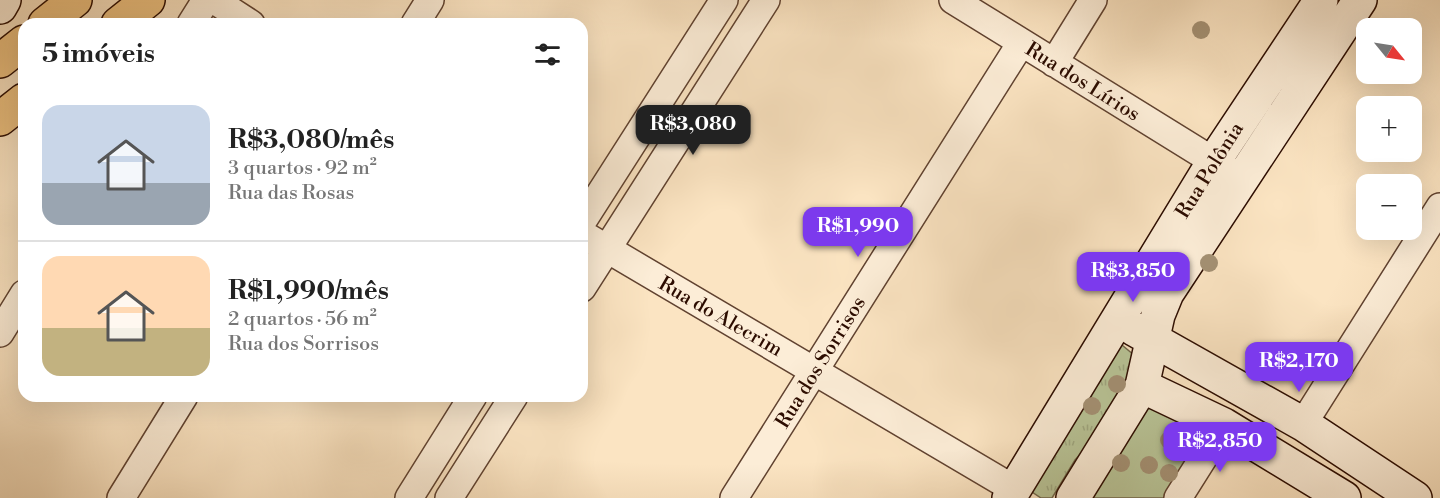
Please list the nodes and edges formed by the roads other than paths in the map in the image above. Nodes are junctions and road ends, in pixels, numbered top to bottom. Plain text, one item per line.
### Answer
1 (4, 0) edge
2 (75, 0) edge
3 (148, 0) edge
4 (206, 0) edge
5 (214, 0) edge
6 (430, 0) edge
7 (724, 0) edge
8 (766, 0) edge
9 (954, 0) edge
10 (1093, 0) edge
11 (1321, 0) edge
12 (1360, 0) edge
13 (0, 7) edge
14 (52, 18) edge
15 (126, 18) edge
16 (196, 18) edge
17 (242, 18) edge
18 (419, 18) edge
19 (1021, 43) junction
20 (18, 47) edge
21 (0, 61) edge
22 (1054, 63) junction
23 (18, 105) edge
24 (0, 119) edge
25 (1214, 161) junction
26 (1243, 179) junction
27 (1440, 207) edge
28 (588, 213) edge
29 (588, 238) edge
30 (607, 250) junction
31 (588, 279) edge
32 (18, 304) edge
33 (0, 333) edge
34 (1108, 334) junction
35 (1153, 338) junction
36 (814, 370) junction
37 (1142, 386) junction
38 (180, 402) edge
39 (469, 402) edge
40 (510, 402) edge
41 (1224, 424) junction
42 (1302, 424) junction
43 (1015, 495) edge
44 (121, 498) edge
45 (409, 498) edge
46 (449, 498) edge
47 (734, 498) edge
48 (1073, 498) edge
49 (1178, 498) edge
50 (1344, 498) edge
51 (1415, 498) edge

1 - 13 street
2 - 14 main road
3 - 15 main road
4 - 16 street
5 - 17 street
6 - 18 street
7 - 28 street
8 - 30 street
9 - 19 street, Rua dos Lírios
10 - 22 street
11 - 25 street, Rua Polônia
12 - 26 street, Rua Polônia
19 - 22 street, Rua dos Lírios
19 - 36 street, Rua dos Sorrisos
20 - 21 main road
22 - 25 street, Rua dos Lírios
23 - 24 main road
25 - 26 street, Rua dos Lírios
25 - 34 street, Rua Polônia
26 - 35 street, Rua Polônia
27 - 42 street
29 - 30 street, Rua do Alecrim
30 - 31 street
30 - 36 street, Rua do Alecrim
32 - 33 street
34 - 35 street
34 - 43 street, Rua Polônia
35 - 37 street, Rua Polônia
35 - 42 street
36 - 43 street, Rua do Alecrim
36 - 47 street, Rua dos Sorrisos
37 - 41 street
37 - 48 street, Rua Polônia
38 - 44 street
39 - 45 street
40 - 46 street
41 - 49 street
41 - 50 street
42 - 51 street

